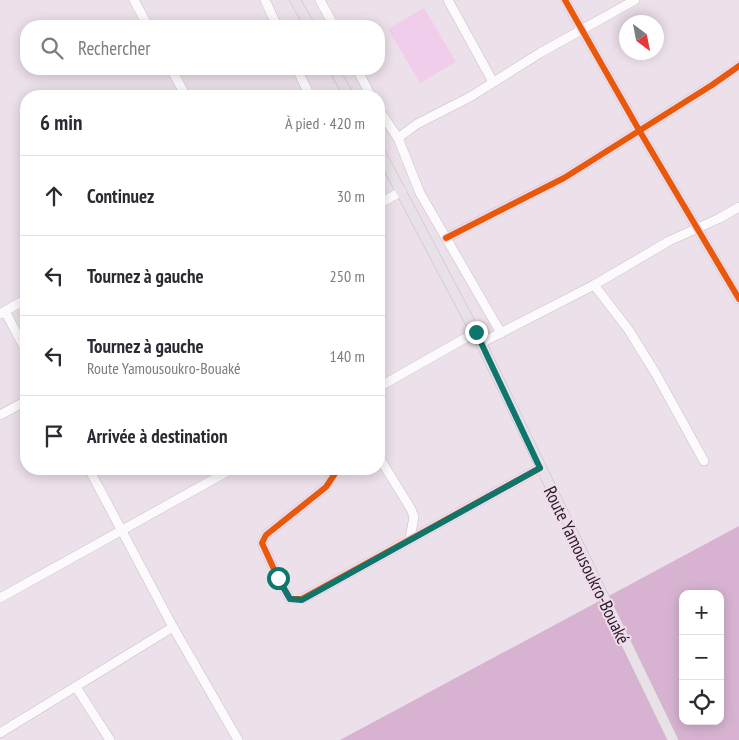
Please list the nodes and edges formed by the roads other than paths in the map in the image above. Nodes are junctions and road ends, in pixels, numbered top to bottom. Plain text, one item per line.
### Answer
1 (134, 0) edge
2 (265, 0) edge
3 (295, 0) edge
4 (320, 0) edge
5 (448, 0) edge
6 (566, 0) edge
7 (635, 0) edge
8 (145, 20) edge
9 (274, 20) edge
10 (307, 20) edge
11 (331, 20) edge
12 (582, 30) junction
13 (739, 66) edge
14 (174, 75) edge
15 (300, 75) edge
16 (337, 75) edge
17 (360, 75) edge
18 (493, 82) junction
19 (183, 90) edge
20 (307, 90) edge
21 (346, 90) edge
22 (368, 90) edge
23 (385, 119) edge
24 (639, 130) junction
25 (398, 138) junction
26 (385, 161) edge
27 (402, 191) junction
28 (385, 201) edge
29 (739, 207) edge
30 (697, 228) junction
31 (446, 238) junction
32 (594, 285) junction
33 (739, 299) edge
34 (20, 303) edge
35 (2, 313) edge
36 (476, 332) junction
37 (501, 333) junction
38 (20, 342) edge
39 (482, 344) junction
40 (385, 384) edge
41 (20, 404) edge
42 (0, 415) edge
43 (704, 461) dead end
44 (385, 467) edge
45 (540, 468) junction
46 (92, 475) edge
47 (221, 475) edge
48 (334, 475) edge
49 (122, 530) junction
50 (410, 538) junction
51 (0, 598) edge
52 (173, 627) junction
53 (76, 687) junction
54 (0, 734) edge
55 (110, 740) edge
56 (238, 740) edge
57 (673, 740) edge

1 - 8 street
2 - 9 street
3 - 10 main road
4 - 11 street
5 - 18 street
6 - 12 street
7 - 12 street
12 - 18 street
12 - 24 street
13 - 24 street
14 - 19 street
15 - 20 street
16 - 21 main road
17 - 22 street
18 - 25 street
23 - 25 street
24 - 30 street
24 - 31 street
25 - 31 street
26 - 27 main road, Route Yamousoukro-Bouaké
27 - 28 street
27 - 36 main road, Route Yamousoukro-Bouaké
29 - 30 street
30 - 32 street
30 - 33 street
31 - 37 street
32 - 37 street
32 - 43 street
34 - 35 street
35 - 38 street
36 - 39 main road, Route Yamousoukro-Bouaké
36 - 40 street
37 - 39 street
39 - 45 main road, Route Yamousoukro-Bouaké
41 - 42 street
44 - 50 street
45 - 50 street
45 - 57 main road, Route Yamousoukro-Bouaké
46 - 49 street
47 - 49 street
48 - 50 street
49 - 51 street
49 - 52 street
52 - 53 street
52 - 56 street
53 - 54 street
53 - 55 street

